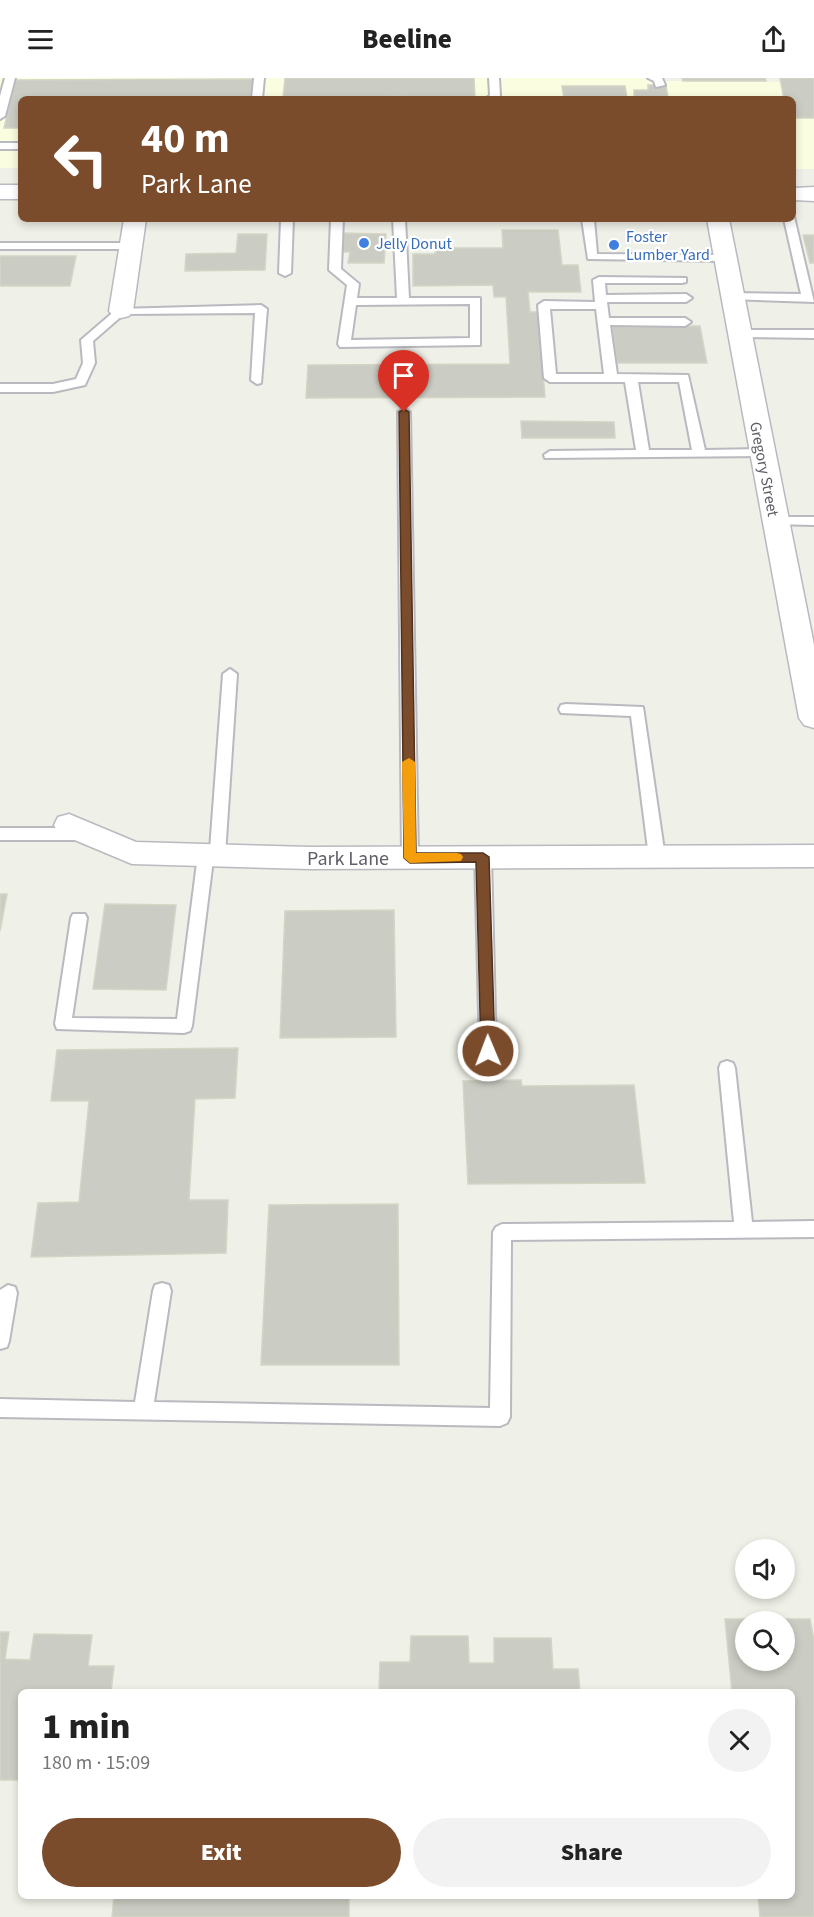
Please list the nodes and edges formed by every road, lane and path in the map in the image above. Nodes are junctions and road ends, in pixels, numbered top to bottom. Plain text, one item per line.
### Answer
1 (10, 78) edge
2 (259, 78) edge
3 (494, 78) edge
4 (257, 96) edge
5 (495, 96) edge
6 (0, 116) edge
7 (0, 146) edge
8 (18, 146) edge
9 (0, 192) edge
10 (18, 192) edge
11 (796, 194) edge
12 (814, 194) edge
13 (135, 222) edge
14 (287, 222) edge
15 (337, 222) edge
16 (399, 222) edge
17 (588, 222) edge
18 (718, 222) edge
19 (791, 222) edge
20 (0, 246) edge
21 (131, 246) junction
22 (724, 258) junction
23 (285, 273) dead end
24 (682, 280) dead end
25 (732, 297) junction
26 (686, 298) dead end
27 (811, 298) edge
28 (403, 301) junction
29 (350, 302) junction
30 (601, 303) junction
31 (122, 311) junction
32 (603, 321) junction
33 (685, 322) dead end
34 (739, 334) junction
35 (814, 334) edge
36 (611, 378) junction
37 (631, 378) junction
38 (257, 380) dead end
39 (0, 387) edge
40 (404, 412) dead end
41 (699, 453) junction
42 (762, 453) junction
43 (643, 454) junction
44 (550, 455) dead end
45 (775, 521) junction
46 (814, 521) edge
47 (230, 674) dead end
48 (566, 709) dead end
49 (814, 718) edge
50 (78, 830) joint
51 (0, 834) edge
52 (212, 855) junction
53 (814, 856) edge
54 (483, 857) junction
55 (657, 857) junction
56 (410, 858) junction
57 (79, 918) dead end
58 (488, 1051) dead end
59 (728, 1068) dead end
60 (814, 1229) edge
61 (744, 1230) junction
62 (162, 1291) dead end
63 (8, 1293) dead end
64 (0, 1341) edge
65 (0, 1408) edge
66 (143, 1411) junction

1 - 6 lane
2 - 4 lane
3 - 5 lane
7 - 8 lane
9 - 10 street
11 - 12 street
13 - 21 street
14 - 23 lane
15 - 29 lane
16 - 28 lane
17 - 22 lane
18 - 22 street, Gregory Street
19 - 27 lane
20 - 21 lane
21 - 31 street
22 - 25 street, Gregory Street
24 - 30 lane
25 - 27 lane
25 - 34 street, Gregory Street
26 - 30 lane
28 - 29 lane
28 - 29 lane
30 - 32 lane
30 - 36 lane
31 - 38 lane
31 - 39 lane
32 - 33 lane
32 - 36 lane
34 - 35 lane
34 - 42 street, Gregory Street
36 - 37 lane
37 - 41 lane
37 - 43 lane
40 - 56 lane
41 - 42 lane
41 - 43 lane
42 - 45 street, Gregory Street
43 - 44 lane
45 - 46 lane
45 - 49 street, Gregory Street
47 - 52 lane
48 - 55 lane
50 - 51 lane
50 - 52 street, Park Lane
52 - 56 street, Park Lane
52 - 57 lane
53 - 55 street, Park Lane
54 - 55 street, Park Lane
54 - 56 street, Park Lane
54 - 58 lane
59 - 61 lane
60 - 61 lane
61 - 66 lane
62 - 66 lane
63 - 64 lane
65 - 66 lane

